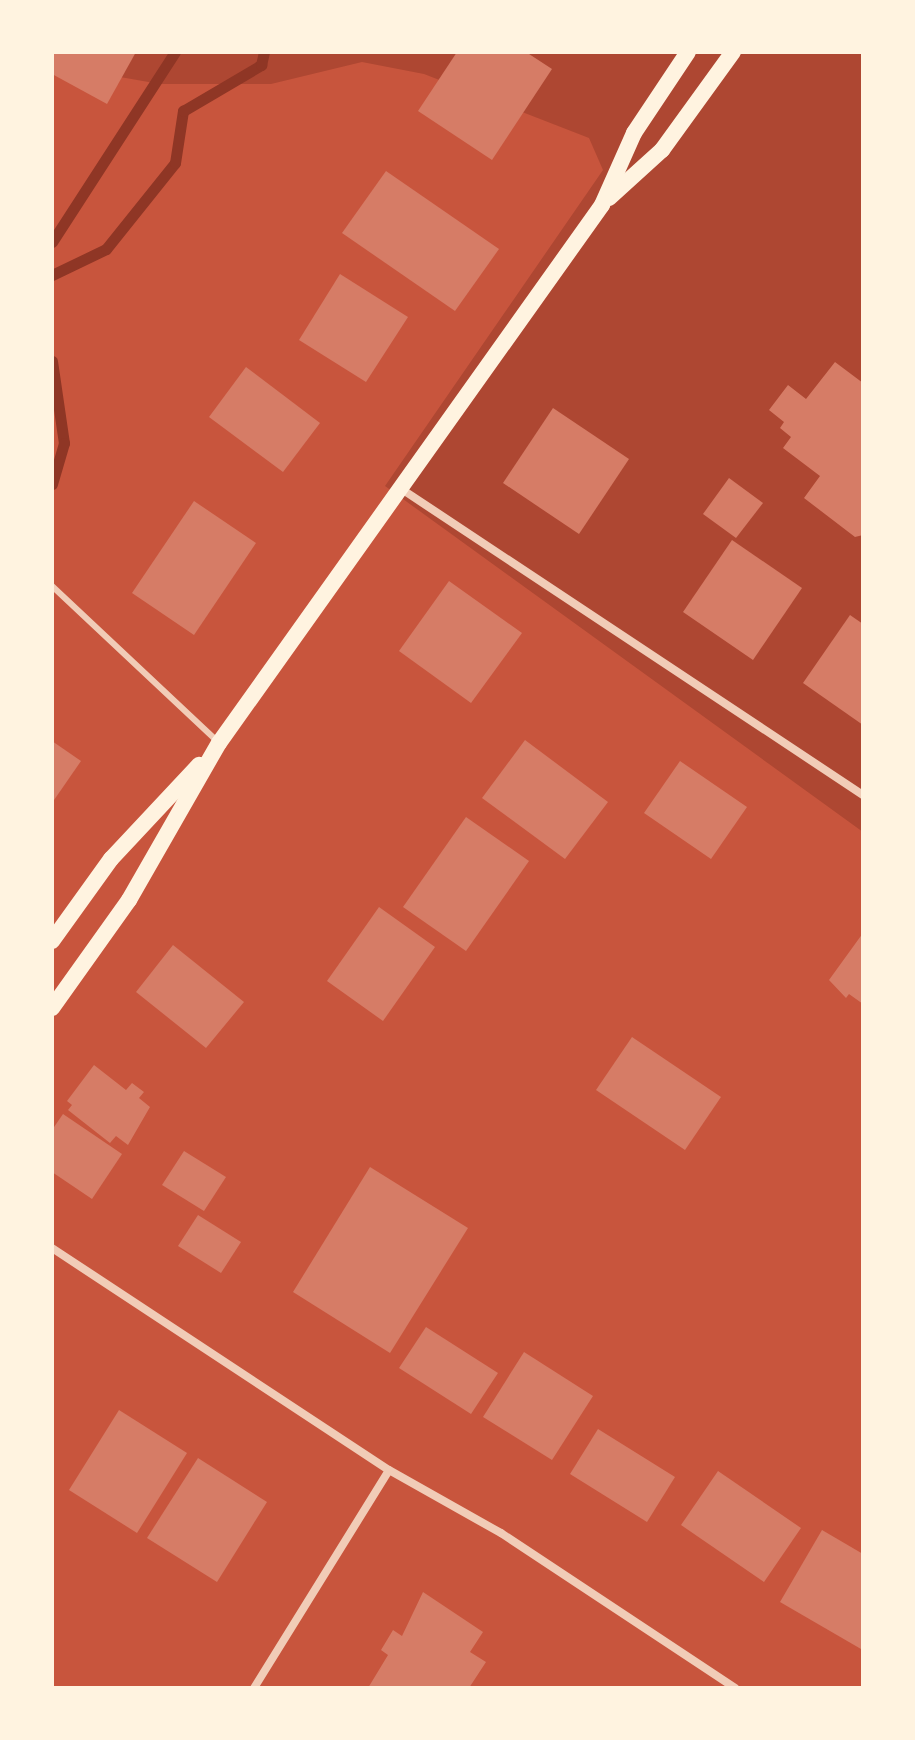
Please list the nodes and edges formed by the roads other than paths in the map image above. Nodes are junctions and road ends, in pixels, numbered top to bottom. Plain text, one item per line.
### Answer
1 (688, 52) edge
2 (733, 52) edge
3 (602, 205) junction
4 (403, 490) junction
5 (52, 586) edge
6 (219, 743) junction
7 (863, 795) edge
8 (52, 941) edge
9 (52, 1008) edge
10 (52, 1248) edge
11 (389, 1470) junction
12 (254, 1688) edge
13 (735, 1688) edge

1 - 3 main road
2 - 3 main road
3 - 4 main road
4 - 6 main road
4 - 7 street
5 - 6 lane
6 - 8 main road
6 - 9 main road
10 - 11 street
11 - 12 street
11 - 13 street

